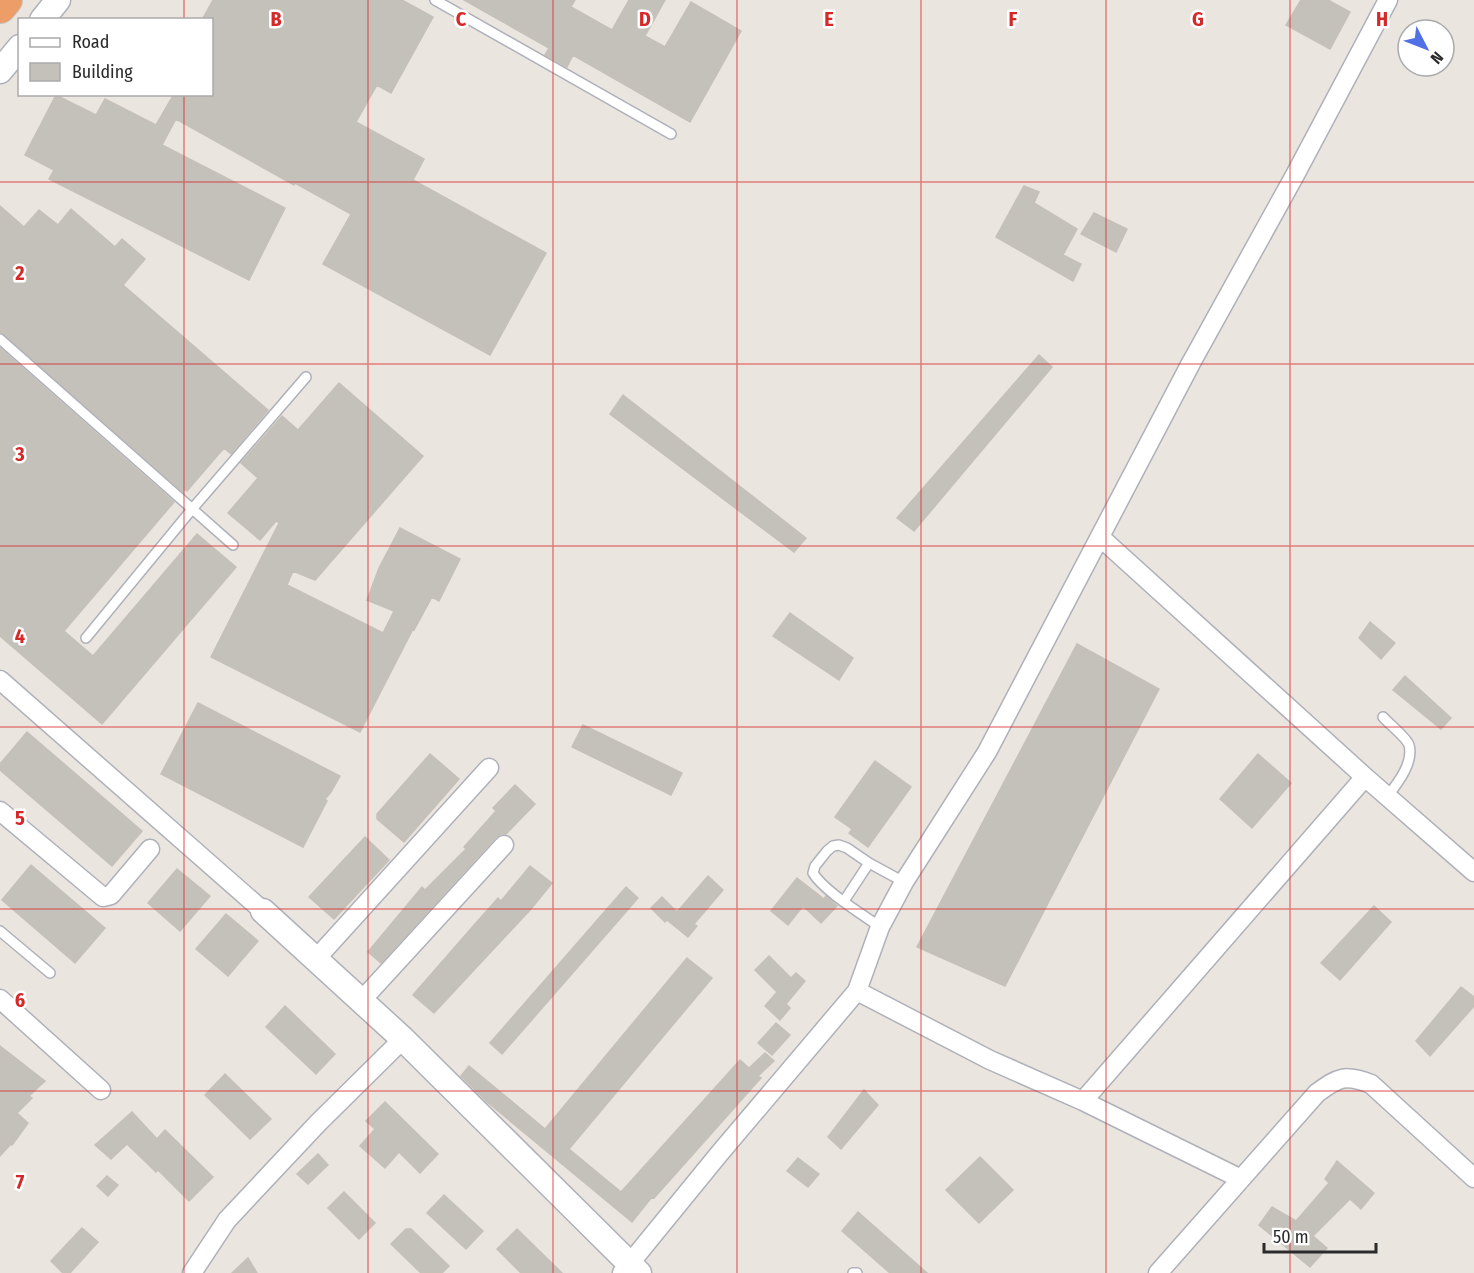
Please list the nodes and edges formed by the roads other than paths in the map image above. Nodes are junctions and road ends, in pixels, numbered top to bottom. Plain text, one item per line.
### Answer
1 (6, 0) edge
2 (57, 0) edge
3 (435, 0) edge
4 (1388, 0) edge
5 (0, 7) edge
6 (44, 18) edge
7 (18, 49) edge
8 (0, 71) edge
9 (670, 134) dead end
10 (0, 339) edge
11 (306, 377) dead end
12 (192, 508) junction
13 (1100, 537) junction
14 (232, 545) dead end
15 (86, 638) dead end
16 (0, 680) edge
17 (1383, 717) dead end
18 (489, 768) dead end
19 (1365, 777) junction
20 (1388, 797) junction
21 (0, 811) edge
22 (504, 845) dead end
23 (150, 849) dead end
24 (869, 863) junction
25 (1474, 872) edge
26 (904, 882) junction
27 (844, 901) junction
28 (263, 910) joint
29 (880, 927) junction
30 (0, 931) edge
31 (315, 960) junction
32 (50, 973) dead end
33 (857, 991) junction
34 (0, 999) edge
35 (361, 1001) junction
36 (403, 1039) junction
37 (101, 1090) dead end
38 (1083, 1101) junction
39 (1474, 1178) edge
40 (1241, 1179) junction
41 (630, 1270) edge
42 (192, 1273) edge
43 (1158, 1273) edge

1 - 5 highway
2 - 6 street
3 - 9 lane
4 - 13 street
7 - 8 street
10 - 12 lane
11 - 12 lane
12 - 14 lane
12 - 15 lane
13 - 19 street
13 - 26 street
16 - 28 street
17 - 20 lane
18 - 31 street
19 - 20 street
19 - 38 street
20 - 25 street
21 - 23 street
22 - 35 street
24 - 26 lane
24 - 27 lane
24 - 27 lane
26 - 29 street
27 - 29 lane
28 - 31 street
29 - 33 street
30 - 32 lane
31 - 35 street
33 - 38 street
33 - 41 street
34 - 37 street
35 - 36 street
36 - 41 street
36 - 42 street
38 - 40 street
39 - 40 street
40 - 43 street

